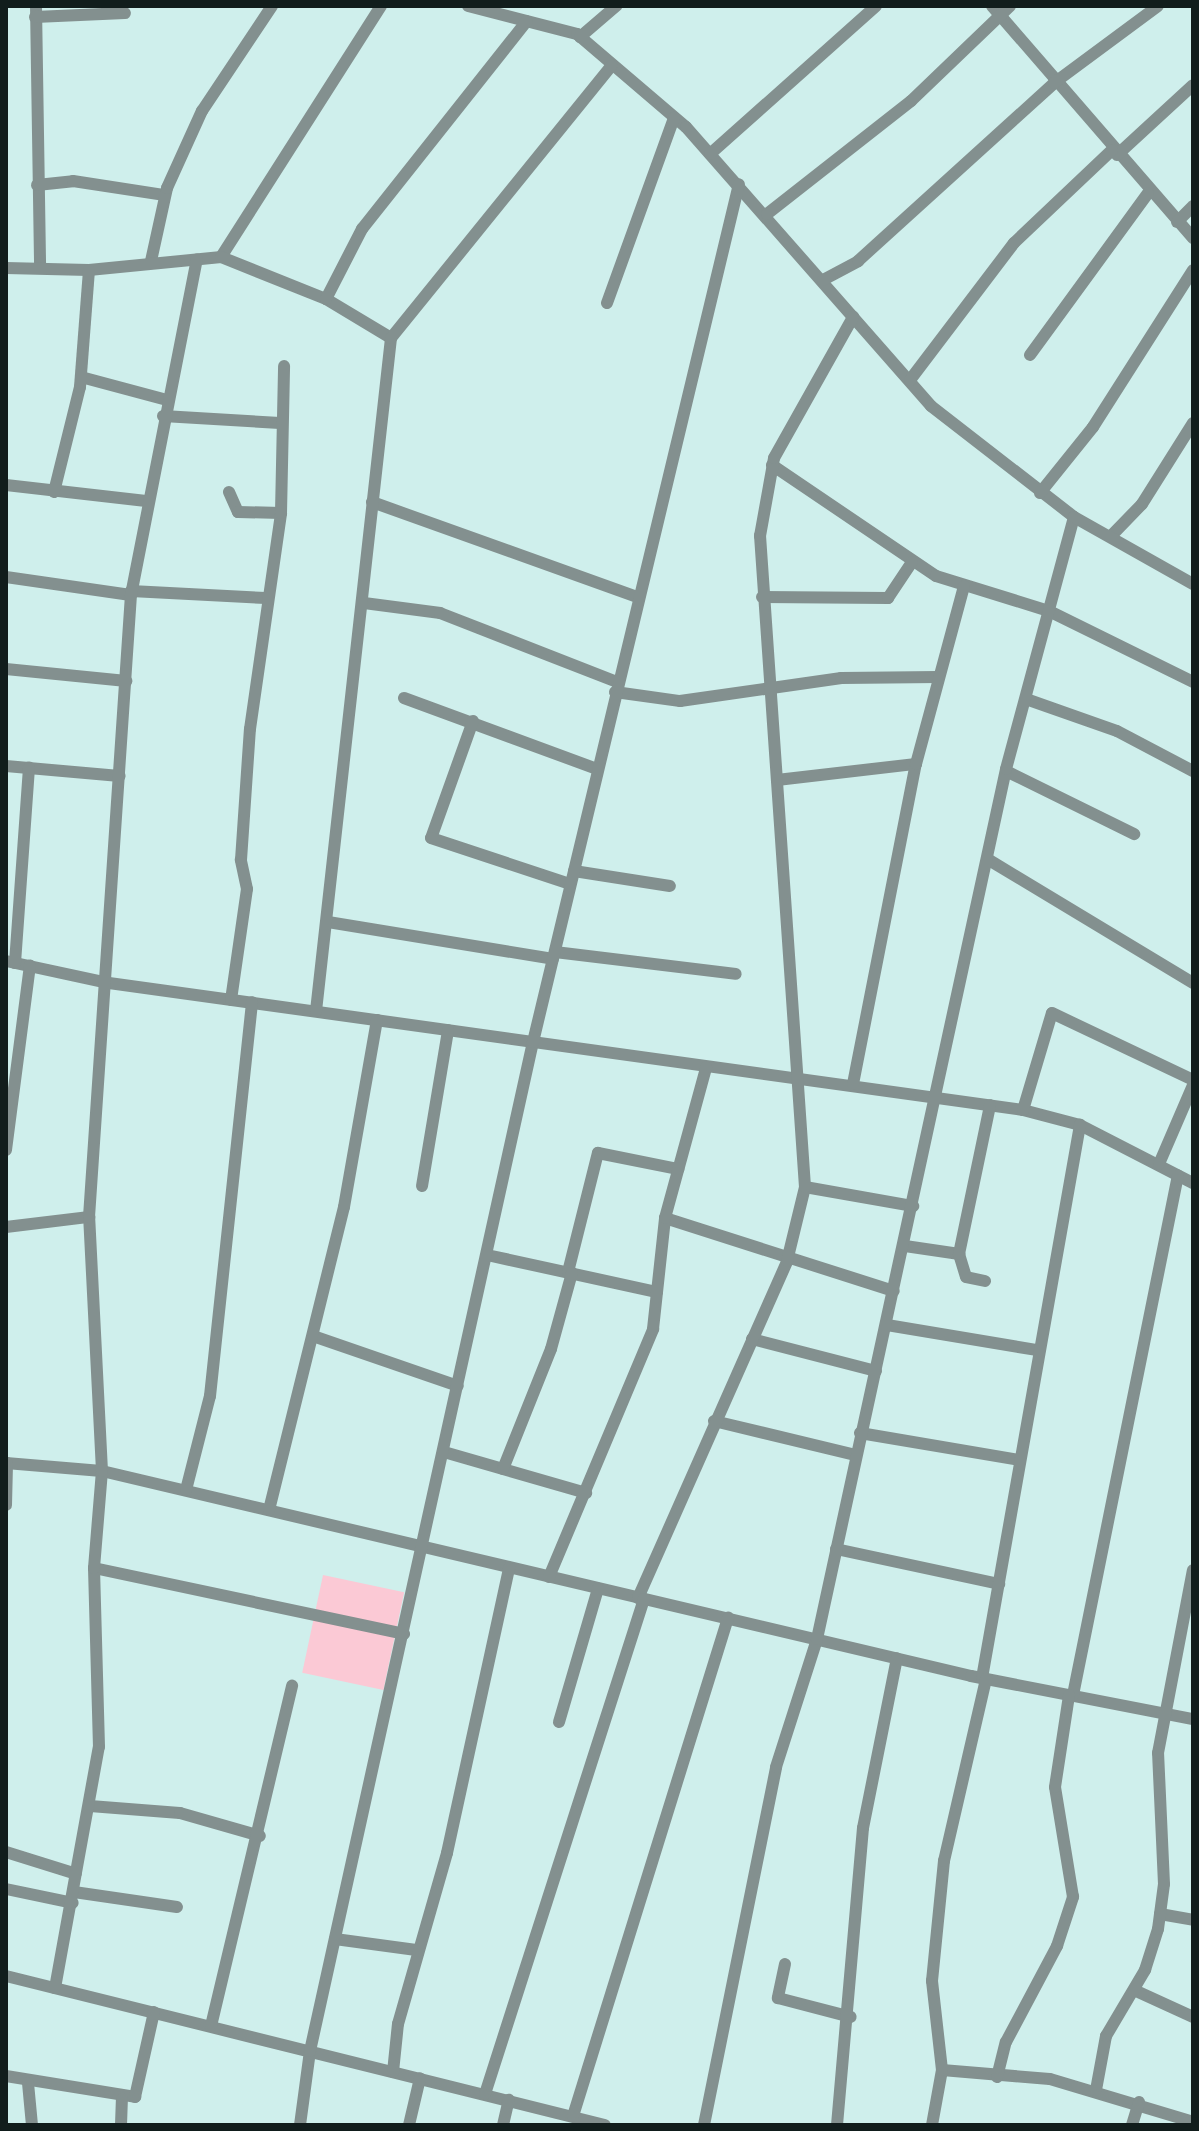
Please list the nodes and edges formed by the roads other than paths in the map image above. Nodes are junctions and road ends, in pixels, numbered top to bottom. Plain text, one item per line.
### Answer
1 (272, 6) edge
2 (381, 6) edge
3 (468, 6) edge
4 (616, 6) edge
5 (876, 6) edge
6 (1010, 6) edge
7 (1158, 6) edge
8 (996, 10) edge
9 (35, 12) edge
10 (125, 13) dead end
11 (527, 21) junction
12 (580, 37) junction
13 (611, 66) junction
14 (1054, 83) junction
15 (1193, 85) edge
16 (674, 118) junction
17 (1114, 153) junction
18 (710, 154) junction
19 (739, 184) junction
20 (37, 185) junction
21 (1148, 193) junction
22 (165, 195) junction
23 (1193, 206) edge
24 (767, 214) junction
25 (1177, 222) junction
26 (1193, 238) edge
27 (221, 257) junction
28 (197, 259) junction
29 (151, 261) junction
30 (40, 266) junction
31 (6, 268) edge
32 (89, 270) junction
33 (1193, 270) edge
34 (823, 280) junction
35 (326, 299) junction
36 (607, 303) dead end
37 (853, 317) junction
38 (391, 338) junction
39 (1030, 355) dead end
40 (284, 366) dead end
41 (81, 377) junction
42 (910, 380) junction
43 (167, 400) junction
44 (163, 416) junction
45 (280, 423) junction
46 (1193, 423) edge
47 (772, 465) junction
48 (6, 485) edge
49 (54, 492) junction
50 (229, 492) dead end
51 (1040, 493) junction
52 (146, 501) junction
53 (372, 502) junction
54 (281, 513) junction
55 (1074, 517) junction
56 (1112, 535) junction
57 (912, 562) junction
58 (6, 577) edge
59 (1192, 583) edge
60 (964, 586) junction
61 (131, 593) junction
62 (637, 597) junction
63 (762, 597) junction
64 (266, 598) junction
65 (364, 603) junction
66 (1049, 611) junction
67 (6, 669) edge
68 (938, 677) junction
69 (126, 681) junction
70 (1193, 682) edge
71 (616, 687) junction
72 (772, 692) junction
73 (404, 698) dead end
74 (1026, 699) junction
75 (473, 721) junction
76 (916, 764) junction
77 (6, 766) edge
78 (29, 768) junction
79 (597, 769) junction
80 (1006, 771) junction
81 (1193, 771) edge
82 (120, 776) junction
83 (777, 780) junction
84 (1134, 834) dead end
85 (989, 860) junction
86 (572, 878) junction
87 (670, 886) dead end
88 (328, 922) junction
89 (554, 955) junction
90 (10, 962) edge
91 (30, 966) junction
92 (736, 974) dead end
93 (109, 983) junction
94 (1193, 983) edge
95 (231, 1000) junction
96 (252, 1002) junction
97 (316, 1011) junction
98 (377, 1020) junction
99 (448, 1030) junction
100 (533, 1042) junction
101 (706, 1068) junction
102 (801, 1078) junction
103 (1193, 1082) edge
104 (853, 1084) junction
105 (934, 1097) junction
106 (990, 1105) junction
107 (1023, 1110) junction
108 (1080, 1125) junction
109 (6, 1150) edge
110 (1159, 1164) junction
111 (678, 1169) junction
112 (1178, 1175) junction
113 (1193, 1183) edge
114 (422, 1186) dead end
115 (805, 1187) junction
116 (913, 1206) junction
117 (89, 1217) junction
118 (665, 1218) junction
119 (6, 1227) edge
120 (905, 1246) junction
121 (959, 1254) junction
122 (487, 1255) junction
123 (787, 1261) junction
124 (570, 1272) junction
125 (985, 1281) dead end
126 (894, 1291) junction
127 (657, 1292) junction
128 (887, 1325) junction
129 (313, 1336) junction
130 (752, 1339) junction
131 (1036, 1350) junction
132 (876, 1371) junction
133 (458, 1386) junction
134 (714, 1421) junction
135 (860, 1433) junction
136 (444, 1452) junction
137 (856, 1455) junction
138 (1020, 1460) junction
139 (7, 1463) edge
140 (503, 1469) junction
141 (102, 1471) junction
142 (186, 1490) junction
143 (586, 1493) junction
144 (6, 1505) edge
145 (269, 1510) junction
146 (423, 1547) junction
147 (836, 1549) junction
148 (94, 1568) junction
149 (509, 1568) junction
150 (1193, 1570) edge
151 (549, 1577) junction
152 (999, 1584) junction
153 (598, 1589) junction
154 (641, 1598) junction
155 (728, 1618) junction
156 (404, 1634) junction
157 (817, 1639) junction
158 (897, 1658) junction
159 (984, 1678) junction
160 (292, 1685) dead end
161 (1071, 1695) junction
162 (1165, 1713) junction
163 (1193, 1719) edge
164 (559, 1722) dead end
165 (90, 1806) junction
166 (260, 1836) junction
167 (6, 1852) edge
168 (76, 1874) junction
169 (6, 1889) edge
170 (73, 1898) junction
171 (177, 1907) dead end
172 (1160, 1914) junction
173 (1193, 1920) edge
174 (335, 1939) junction
175 (416, 1950) junction
176 (785, 1964) dead end
177 (6, 1976) edge
178 (55, 1988) junction
179 (1134, 1990) junction
180 (154, 2012) junction
181 (851, 2017) junction
182 (1193, 2017) edge
183 (211, 2026) junction
184 (310, 2051) junction
185 (942, 2070) junction
186 (393, 2072) junction
187 (6, 2076) edge
188 (997, 2077) junction
189 (420, 2078) junction
190 (28, 2083) junction
191 (1096, 2090) junction
192 (485, 2094) junction
193 (122, 2099) junction
194 (509, 2100) junction
195 (1139, 2102) junction
196 (573, 2116) junction
197 (1193, 2122) edge
198 (32, 2125) edge
199 (121, 2125) edge
200 (300, 2125) edge
201 (409, 2125) edge
202 (503, 2125) edge
203 (605, 2125) edge
204 (704, 2125) edge
205 (837, 2125) edge
206 (932, 2125) edge
207 (1132, 2125) edge

1 - 22 street
2 - 27 street
3 - 11 street
4 - 12 street
5 - 18 street
6 - 8 street
7 - 14 street
8 - 14 street
8 - 24 street
9 - 10 street
9 - 20 street
11 - 12 street
11 - 35 street
12 - 13 street
13 - 16 street
13 - 38 street
14 - 17 street
14 - 34 street
15 - 17 street
16 - 18 street
16 - 36 street
17 - 21 street
17 - 42 street
18 - 19 street
19 - 24 street
19 - 62 street
20 - 22 street
20 - 30 street
21 - 25 street
21 - 39 street
22 - 29 street
23 - 25 street
24 - 34 street
25 - 26 street
27 - 28 street
27 - 35 street
28 - 29 street
28 - 43 street
29 - 32 street
30 - 31 street
30 - 32 street
32 - 41 street
33 - 51 street
34 - 37 street
35 - 38 street
37 - 42 street
37 - 47 street
38 - 53 street
40 - 45 street
41 - 43 street
41 - 49 street
42 - 51 street
43 - 44 street
44 - 45 street
44 - 52 street
45 - 54 street
46 - 56 street
47 - 57 street
47 - 63 street
48 - 49 street
49 - 52 street
50 - 54 street
51 - 55 street
52 - 61 street
53 - 62 street
53 - 65 street
54 - 64 street
55 - 56 street
55 - 66 street
56 - 59 street
57 - 60 street
57 - 63 street
58 - 61 street
60 - 66 street
60 - 68 street
61 - 64 street
61 - 69 street
62 - 71 street
63 - 72 street
64 - 95 street
65 - 71 street
65 - 88 street
66 - 70 street
66 - 74 street
67 - 69 street
68 - 72 street
68 - 76 street
69 - 82 street
71 - 72 street
71 - 79 street
72 - 83 street
73 - 75 street
74 - 80 street
74 - 81 street
75 - 79 street
75 - 86 street
76 - 83 street
76 - 104 street
77 - 78 street
78 - 82 street
78 - 90 street
79 - 86 street
80 - 84 street
80 - 85 street
82 - 93 street
83 - 102 street
85 - 94 street
85 - 105 street
86 - 87 street
86 - 89 street
88 - 89 street
88 - 97 street
89 - 92 street
89 - 100 street
90 - 91 street
91 - 93 street
91 - 109 street
93 - 95 street
93 - 117 street
95 - 96 street
96 - 97 street
96 - 142 street
97 - 98 street
98 - 99 street
98 - 129 street
99 - 100 street
99 - 114 street
100 - 101 street
100 - 122 street
101 - 102 street
101 - 111 street
102 - 104 street
102 - 115 street
103 - 107 street
103 - 110 street
104 - 105 street
105 - 106 street
105 - 116 street
106 - 107 street
106 - 121 street
107 - 108 street
108 - 110 street
108 - 131 street
110 - 112 street
111 - 118 street
111 - 124 street
112 - 113 street
112 - 161 street
115 - 116 street
115 - 123 street
116 - 120 street
117 - 119 street
117 - 141 street
118 - 123 street
118 - 127 street
120 - 121 street
120 - 126 street
121 - 125 street
122 - 124 street
122 - 133 street
123 - 126 street
123 - 130 street
124 - 127 street
124 - 140 street
126 - 128 street
127 - 143 street
128 - 131 street
128 - 132 street
129 - 133 street
129 - 145 street
130 - 132 street
130 - 134 street
131 - 138 street
132 - 135 street
133 - 136 street
134 - 137 street
134 - 154 street
135 - 137 street
135 - 138 street
136 - 140 street
136 - 146 street
137 - 147 street
138 - 152 street
139 - 141 street
139 - 144 street
140 - 143 street
141 - 142 street
141 - 148 street
142 - 145 street
143 - 151 street
145 - 146 street
146 - 149 street
146 - 156 street
147 - 152 street
147 - 157 street
148 - 156 street
148 - 165 street
149 - 151 street
149 - 175 street
150 - 162 street
151 - 153 street
152 - 159 street
153 - 154 street
153 - 164 street
154 - 155 street
154 - 192 street
155 - 157 street
155 - 196 street
156 - 174 street
157 - 158 street
157 - 204 street
158 - 159 street
158 - 181 street
159 - 161 street
159 - 185 street
160 - 166 street
161 - 162 street
161 - 188 street
162 - 163 street
162 - 172 street
165 - 166 street
165 - 168 street
166 - 183 street
167 - 168 street
168 - 170 street
169 - 170 street
170 - 171 street
170 - 178 street
172 - 173 street
172 - 179 street
174 - 175 street
174 - 184 street
175 - 186 street
176 - 181 street
177 - 178 street
178 - 180 street
179 - 182 street
179 - 191 street
180 - 183 street
180 - 193 street
181 - 205 street
183 - 184 street
184 - 186 street
184 - 200 street
185 - 188 street
185 - 206 street
186 - 189 street
187 - 190 street
188 - 191 street
189 - 192 street
189 - 201 street
190 - 193 street
190 - 198 street
191 - 195 street
192 - 194 street
193 - 199 street
194 - 196 street
194 - 202 street
195 - 197 street
195 - 207 street
196 - 203 street

